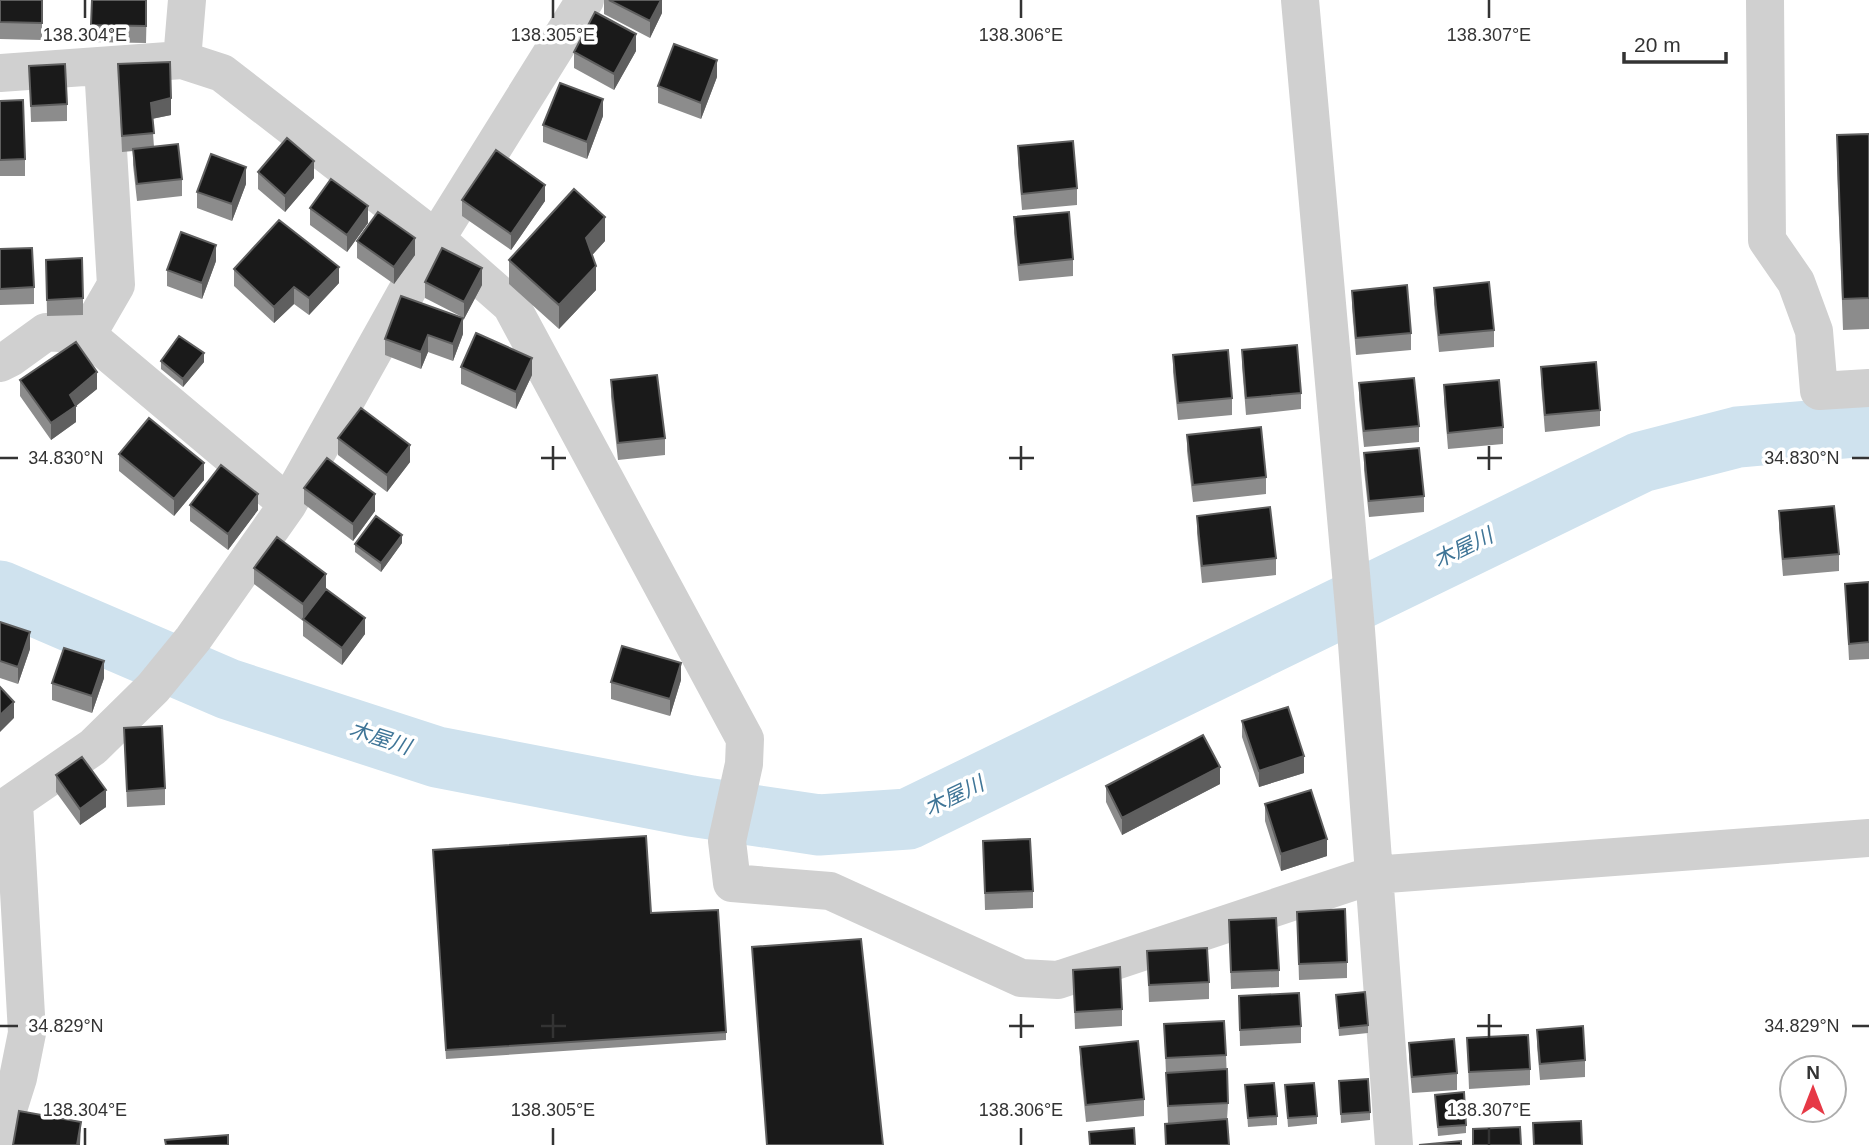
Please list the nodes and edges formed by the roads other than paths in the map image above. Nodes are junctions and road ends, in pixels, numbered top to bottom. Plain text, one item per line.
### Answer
1 (187, 0) edge
2 (585, 0) edge
3 (1300, 0) edge
4 (1765, 0) edge
5 (182, 60) junction
6 (103, 66) junction
7 (0, 73) edge
8 (436, 239) junction
9 (87, 335) junction
10 (0, 363) edge
11 (1869, 388) edge
12 (288, 504) junction
13 (7, 807) edge
14 (1869, 838) edge
15 (1373, 875) junction
16 (0, 1135) edge
17 (1394, 1145) edge

1 - 5 street
2 - 8 street
3 - 15 street
4 - 11 street
5 - 6 street
5 - 8 street
6 - 7 street
6 - 9 street
8 - 12 street
8 - 15 street
9 - 10 street
9 - 12 street
12 - 13 street
13 - 16 street
14 - 15 street
15 - 17 street

